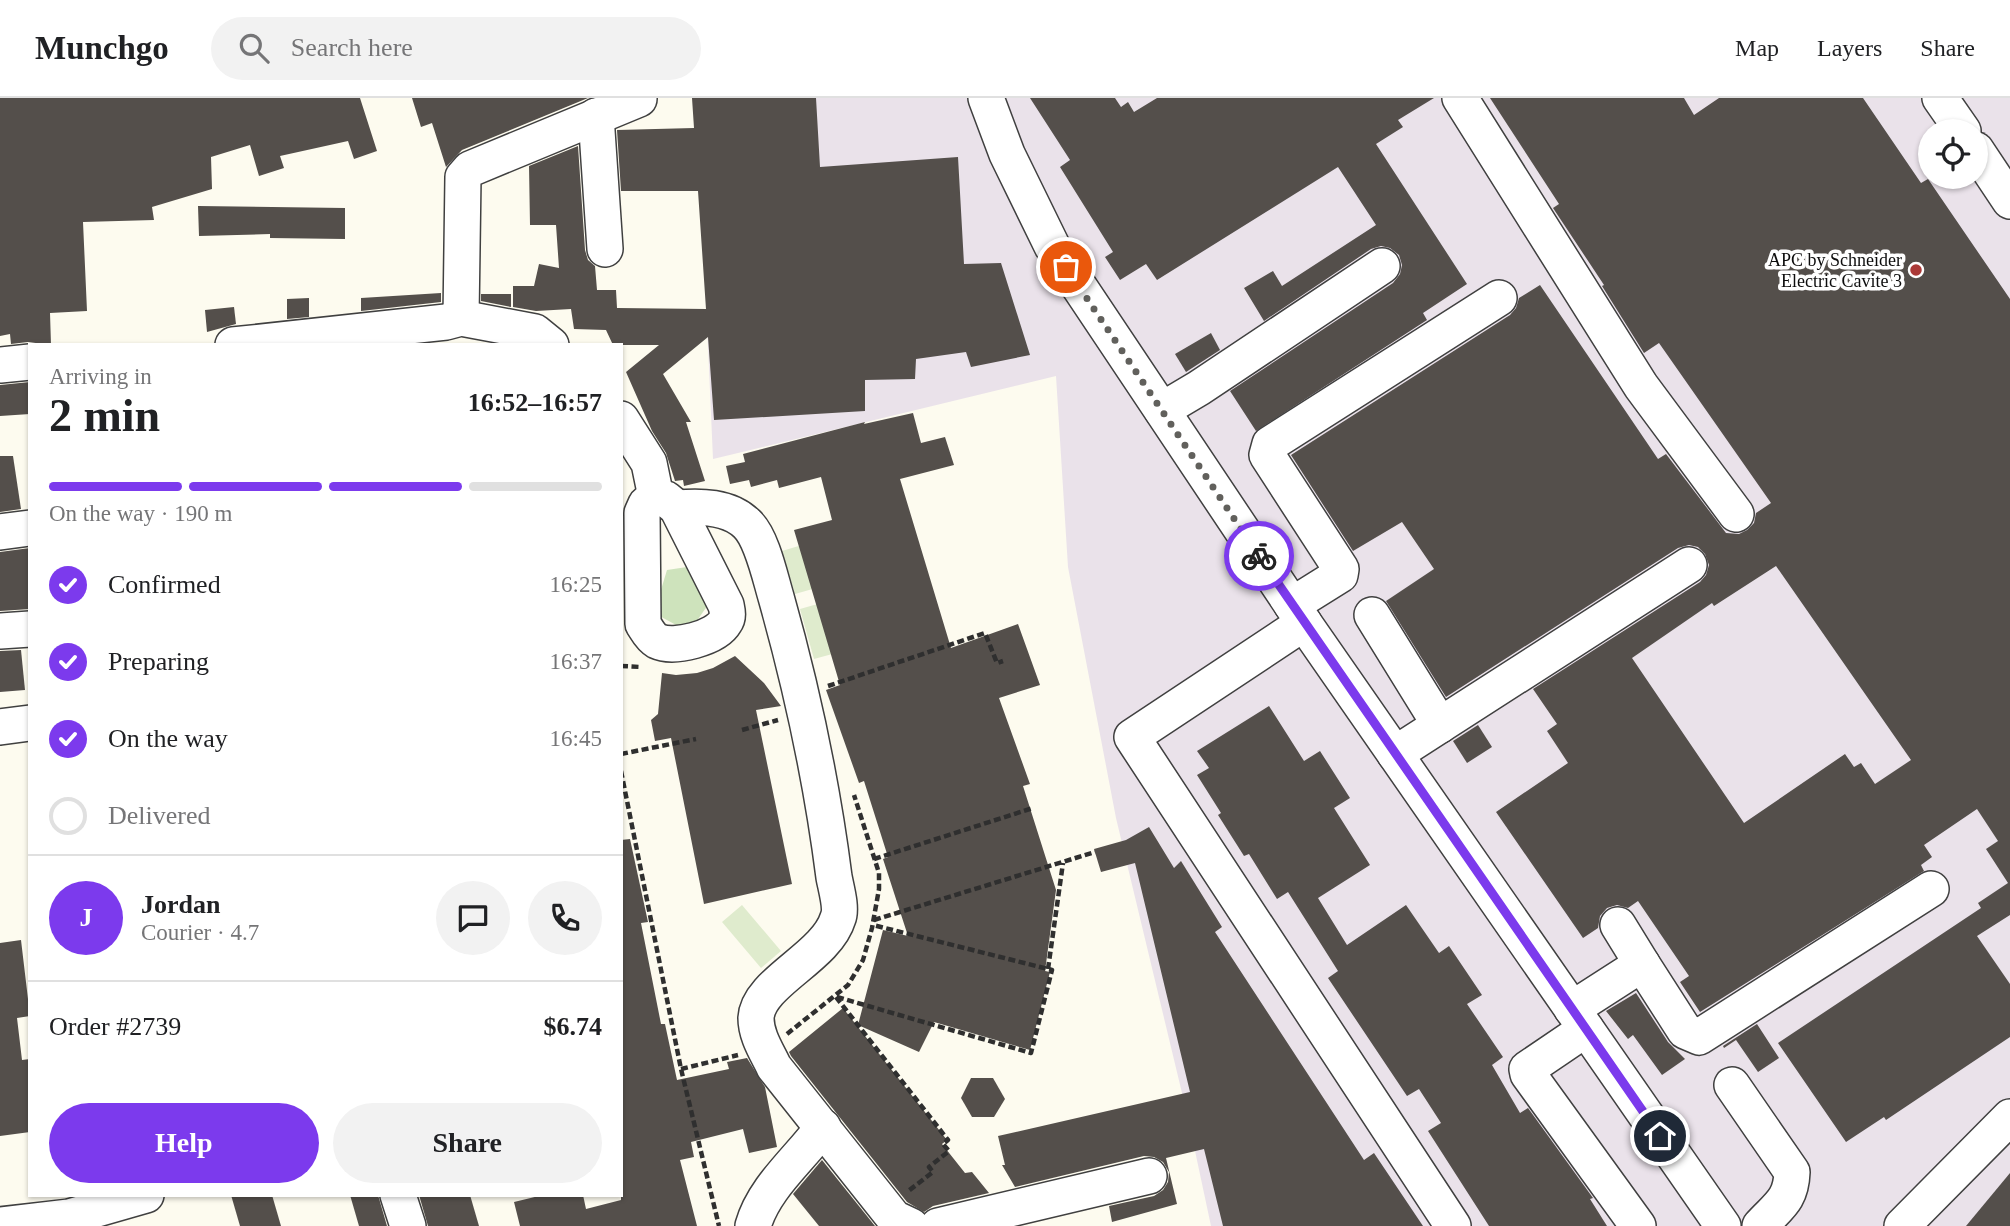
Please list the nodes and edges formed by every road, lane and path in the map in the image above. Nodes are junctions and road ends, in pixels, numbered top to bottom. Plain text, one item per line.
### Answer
1 (986, 98) edge
2 (1460, 98) edge
3 (1940, 98) edge
4 (639, 99) edge
5 (596, 116) junction
6 (1955, 119) edge
7 (1988, 168) edge
8 (2010, 201) edge
9 (605, 249) dead end
10 (1382, 266) dead end
11 (1499, 298) dead end
12 (461, 318) junction
13 (279, 343) edge
14 (549, 343) edge
15 (28, 362) edge
16 (0, 365) edge
17 (1162, 410) junction
18 (623, 422) edge
19 (1737, 514) dead end
20 (28, 528) edge
21 (0, 532) edge
22 (1689, 565) dead end
23 (1298, 614) junction
24 (1371, 615) dead end
25 (28, 629) edge
26 (0, 631) edge
27 (1003, 661) dead end
28 (819, 689) dead end
29 (28, 723) edge
30 (1440, 725) junction
31 (0, 727) edge
32 (696, 739) dead end
33 (623, 754) edge
34 (1395, 754) junction
35 (623, 781) edge
36 (1033, 808) dead end
37 (1095, 852) dead end
38 (874, 859) dead end
39 (1063, 863) junction
40 (1931, 889) dead end
41 (1618, 925) dead end
42 (1642, 964) junction
43 (1048, 969) junction
44 (1579, 1019) junction
45 (765, 1049) junction
46 (681, 1069) junction
47 (1732, 1085) dead end
48 (2010, 1117) edge
49 (823, 1127) junction
50 (1149, 1176) dead end
51 (137, 1197) edge
52 (399, 1197) edge
53 (908, 1210) edge
54 (69, 1213) edge
55 (0, 1225) edge
56 (1719, 1225) edge
57 (408, 1226) edge
58 (719, 1226) edge
59 (753, 1226) edge
60 (938, 1226) edge
61 (1453, 1226) edge
62 (1638, 1226) edge
63 (1760, 1226) edge
64 (1902, 1226) edge

1 - 17 street
2 - 19 street
3 - 6 street
4 - 5 street
5 - 9 street
5 - 12 street
7 - 8 street
10 - 17 street
11 - 23 street
12 - 13 street
12 - 14 street
15 - 16 street
17 - 23 street
18 - 45 street
20 - 21 street
22 - 30 street
23 - 34 street
23 - 61 street
24 - 30 street
25 - 26 street
27 - 28 path
29 - 31 street
30 - 34 street
32 - 33 path
34 - 44 street
35 - 46 path
36 - 38 path
37 - 39 path
39 - 43 path
39 - 43 path
40 - 42 street
41 - 42 street
42 - 44 street
43 - 53 path
44 - 56 street
44 - 62 street
45 - 46 path
45 - 49 street
46 - 58 path
47 - 63 street
48 - 64 street
49 - 53 street
49 - 59 street
50 - 60 street
51 - 54 street
52 - 57 street
54 - 55 street

